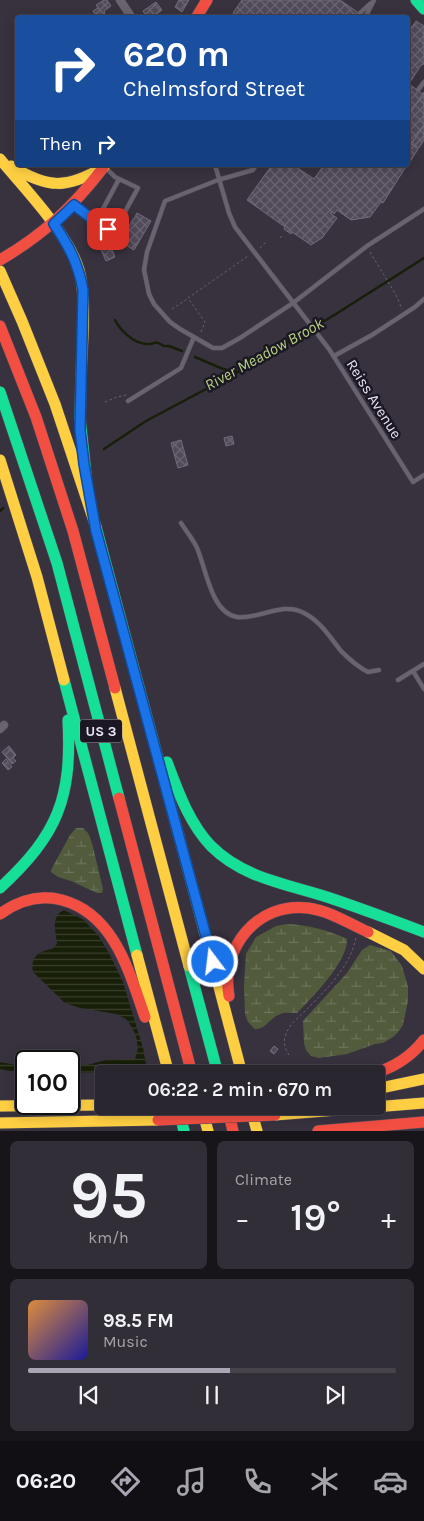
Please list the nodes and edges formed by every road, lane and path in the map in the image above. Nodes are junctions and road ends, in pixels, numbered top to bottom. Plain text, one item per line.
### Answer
1 (120, 0) edge
2 (207, 0) edge
3 (374, 1) edge
4 (360, 13) dead end
5 (130, 15) edge
6 (198, 15) edge
7 (367, 15) edge
8 (424, 82) edge
9 (418, 90) dead end
10 (0, 158) edge
11 (104, 167) edge
12 (104, 167) edge
13 (106, 167) edge
14 (215, 167) edge
15 (255, 167) edge
16 (119, 179) junction
17 (218, 180) junction
18 (74, 205) junction
19 (424, 209) edge
20 (96, 222) junction
21 (54, 224) junction
22 (283, 234) dead end
23 (280, 238) dead end
24 (266, 242) dead end
25 (262, 247) dead end
26 (369, 250) dead end
27 (248, 256) dead end
28 (0, 260) edge
29 (0, 271) edge
30 (188, 298) junction
31 (424, 299) edge
32 (293, 303) junction
33 (172, 309) dead end
34 (404, 314) junction
35 (0, 326) edge
36 (196, 338) junction
37 (334, 356) junction
38 (0, 392) edge
39 (135, 396) junction
40 (128, 401) dead end
41 (105, 402) dead end
42 (0, 460) edge
43 (424, 475) edge
44 (180, 523) dead end
45 (96, 531) junction
46 (60, 664) junction
47 (424, 664) edge
48 (379, 670) dead end
49 (413, 670) junction
50 (135, 674) junction
51 (398, 680) dead end
52 (424, 689) edge
53 (0, 888) edge
54 (357, 907) junction
55 (0, 914) edge
56 (357, 927) junction
57 (424, 932) edge
58 (424, 940) edge
59 (424, 969) edge
60 (230, 1027) junction
61 (424, 1040) edge
62 (289, 1055) dead end
63 (164, 1065) edge
64 (166, 1065) edge
65 (190, 1065) edge
66 (216, 1065) edge
67 (240, 1065) edge
68 (385, 1069) edge
69 (424, 1079) edge
70 (385, 1087) edge
71 (424, 1089) edge
72 (385, 1092) edge
73 (0, 1096) edge
74 (15, 1098) edge
75 (424, 1103) edge
76 (80, 1104) edge
77 (95, 1105) edge
78 (95, 1105) edge
79 (0, 1106) edge
80 (180, 1115) edge
81 (204, 1115) edge
82 (229, 1115) edge
83 (253, 1115) edge
84 (424, 1122) edge
85 (0, 1123) edge
86 (184, 1131) edge
87 (208, 1131) edge
88 (233, 1131) edge
89 (257, 1131) edge
90 (318, 1131) edge

1 - 5 street
2 - 6 main road
3 - 4 lane
3 - 7 lane
8 - 9 lane
10 - 11 main road
10 - 21 main road
12 - 18 main road
13 - 16 lane
14 - 17 lane
15 - 17 lane
16 - 20 lane
16 - 20 lane
17 - 32 lane
17 - 36 lane
18 - 20 lane
18 - 21 main road
19 - 32 lane
21 - 28 main road
21 - 45 main road
22 - 23 path
24 - 25 path
26 - 34 path
27 - 30 path
29 - 45 main road
30 - 33 path
30 - 36 path
31 - 34 lane, Reiss Avenue
32 - 36 lane
32 - 37 lane
34 - 37 lane, Reiss Avenue
35 - 66 main road, US 3
36 - 39 lane
37 - 43 lane, Reiss Avenue
38 - 65 main road, US 3
39 - 40 lane
39 - 41 path
42 - 46 main road
44 - 48 lane
45 - 50 main road
46 - 53 main road
46 - 64 main road
47 - 49 lane
49 - 51 lane
49 - 52 lane
50 - 54 main road
50 - 60 main road
54 - 57 main road
54 - 58 main road
55 - 63 main road
56 - 59 main road
56 - 60 main road
56 - 62 path
60 - 67 main road
61 - 68 main road
69 - 70 main road
71 - 72 main road
73 - 74 main road
75 - 85 main road, bridge
76 - 77 main road
78 - 79 main road
80 - 86 main road
81 - 87 main road
82 - 88 main road
83 - 89 main road
84 - 90 main road

